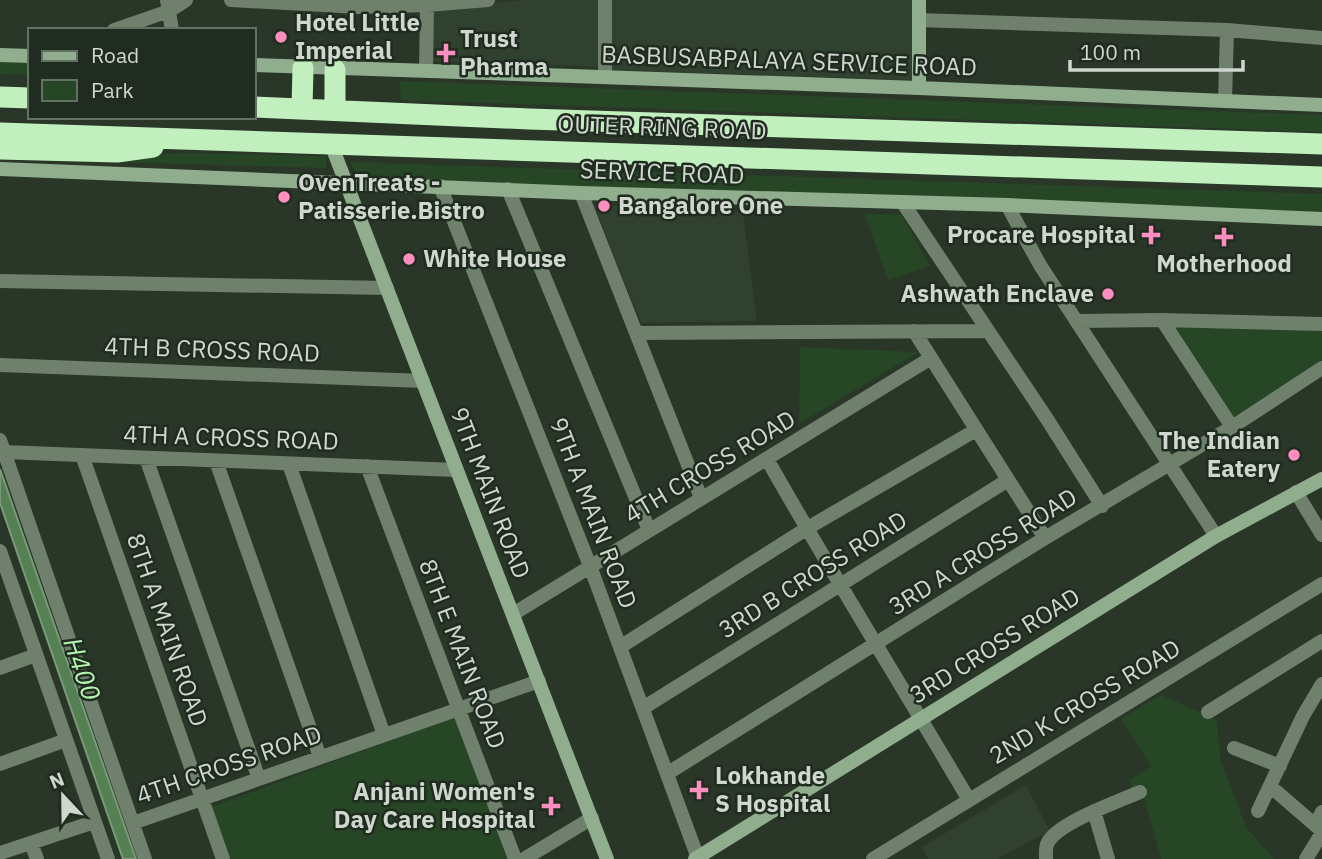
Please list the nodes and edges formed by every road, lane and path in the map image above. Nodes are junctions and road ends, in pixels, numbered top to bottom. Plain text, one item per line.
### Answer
1 (186, 0) edge
2 (231, 0) edge
3 (488, 0) edge
4 (605, 0) edge
5 (919, 0) edge
6 (360, 4) edge
7 (168, 5) edge
8 (427, 5) junction
9 (919, 20) junction
10 (118, 28) edge
11 (172, 28) edge
12 (1227, 30) junction
13 (1322, 38) edge
14 (0, 55) edge
15 (28, 56) edge
16 (256, 65) edge
17 (303, 68) junction
18 (335, 70) junction
19 (426, 70) junction
20 (605, 77) junction
21 (0, 84) edge
22 (28, 85) edge
23 (919, 88) junction
24 (0, 97) edge
25 (28, 98) edge
26 (1225, 101) junction
27 (1322, 105) edge
28 (256, 107) edge
29 (302, 108) junction
30 (335, 110) junction
31 (0, 133) edge
32 (210, 139) junction
33 (331, 144) junction
34 (1322, 144) edge
35 (0, 149) edge
36 (0, 169) edge
37 (1322, 177) edge
38 (346, 182) junction
39 (440, 186) junction
40 (508, 190) junction
41 (581, 193) junction
42 (903, 203) junction
43 (1007, 205) junction
44 (1322, 219) edge
45 (0, 281) edge
46 (387, 288) junction
47 (1162, 320) junction
48 (1078, 321) junction
49 (1322, 324) edge
50 (914, 331) junction
51 (986, 331) junction
52 (637, 334) junction
53 (931, 358) junction
54 (0, 365) edge
55 (1322, 368) edge
56 (423, 381) junction
57 (1232, 427) junction
58 (976, 430) junction
59 (2, 446) edge
60 (82, 455) junction
61 (146, 458) junction
62 (767, 459) junction
63 (216, 461) junction
64 (289, 464) junction
65 (1170, 464) junction
66 (367, 466) junction
67 (456, 470) junction
68 (1008, 480) junction
69 (1322, 480) edge
70 (1296, 492) junction
71 (701, 498) junction
72 (1102, 506) junction
73 (806, 528) junction
74 (649, 530) junction
75 (1322, 535) edge
76 (1216, 536) junction
77 (1045, 538) junction
78 (0, 551) edge
79 (590, 566) junction
80 (1322, 584) edge
81 (839, 585) junction
82 (513, 614) junction
83 (1322, 641) edge
84 (877, 644) junction
85 (620, 647) junction
86 (36, 655) junction
87 (0, 668) edge
88 (539, 681) junction
89 (1322, 684) edge
90 (643, 708) junction
91 (458, 709) junction
92 (1208, 712) dead end
93 (921, 719) junction
94 (384, 735) junction
95 (66, 740) junction
96 (1234, 748) dead end
97 (320, 757) junction
98 (0, 764) edge
99 (1280, 765) junction
100 (668, 773) junction
101 (259, 779) junction
102 (1270, 786) junction
103 (1140, 792) dead end
104 (202, 799) junction
105 (969, 800) junction
106 (1094, 811) junction
107 (1258, 811) dead end
108 (592, 818) junction
109 (94, 822) junction
110 (133, 823) junction
111 (1320, 825) edge
112 (31, 843) junction
113 (0, 853) edge
114 (697, 858) edge
115 (37, 859) edge
116 (108, 859) edge
117 (145, 859) edge
118 (223, 859) edge
119 (515, 859) edge
120 (524, 859) edge
121 (607, 859) edge
122 (873, 859) edge
123 (1046, 859) edge
124 (1108, 859) edge
125 (1306, 859) edge

1 - 7 street
2 - 6 street
3 - 8 street
4 - 20 street
5 - 9 street
6 - 8 street
7 - 10 street
7 - 11 street
8 - 19 street
9 - 12 street
9 - 23 street
12 - 13 street
12 - 26 street
14 - 15 street
16 - 17 street, BASBUSABPALAYA SERVICE ROAD
17 - 18 street, BASBUSABPALAYA SERVICE ROAD
17 - 29 highway
18 - 19 street, BASBUSABPALAYA SERVICE ROAD
18 - 30 highway
19 - 20 street, BASBUSABPALAYA SERVICE ROAD
20 - 23 street, BASBUSABPALAYA SERVICE ROAD
21 - 22 highway
23 - 26 street, BASBUSABPALAYA SERVICE ROAD
24 - 25 highway
26 - 27 street, BASBUSABPALAYA SERVICE ROAD
28 - 29 highway, OUTER RING ROAD
29 - 30 highway, OUTER RING ROAD
30 - 34 highway, OUTER RING ROAD
31 - 32 highway, OUTER RING ROAD
32 - 33 highway, OUTER RING ROAD
32 - 35 highway
33 - 37 highway, OUTER RING ROAD
33 - 38 street, 9TH MAIN ROAD
36 - 38 street, SERVICE ROAD
38 - 39 street, SERVICE ROAD
38 - 46 street, 9TH MAIN ROAD
39 - 40 street, SERVICE ROAD
39 - 79 street, 9TH A MAIN ROAD
40 - 41 street, SERVICE ROAD
40 - 74 street
41 - 42 street, SERVICE ROAD
41 - 52 street
42 - 43 street, SERVICE ROAD
42 - 51 street
43 - 44 street, SERVICE ROAD
43 - 48 street
45 - 46 street
46 - 56 street, 9TH MAIN ROAD
47 - 48 street
47 - 49 street
47 - 57 street
48 - 65 street
50 - 51 street
50 - 52 street
50 - 53 street
51 - 72 street
52 - 71 street
53 - 58 street
53 - 62 street, 4TH CROSS ROAD
54 - 56 street, 4TH B CROSS ROAD
55 - 57 street, 3RD A CROSS ROAD
56 - 67 street, 9TH MAIN ROAD
57 - 65 street, 3RD A CROSS ROAD
58 - 68 street
58 - 73 street
59 - 60 street, 4TH A CROSS ROAD
59 - 110 street
60 - 61 street, 4TH A CROSS ROAD
60 - 104 street, 8TH A MAIN ROAD
61 - 63 street, 4TH A CROSS ROAD
61 - 101 street
62 - 71 street, 4TH CROSS ROAD
62 - 73 street
63 - 64 street, 4TH A CROSS ROAD
63 - 97 street
64 - 66 street, 4TH A CROSS ROAD
64 - 94 street
65 - 72 street, 3RD A CROSS ROAD
65 - 76 street
66 - 67 street, 4TH A CROSS ROAD
66 - 91 street, 8TH E MAIN ROAD
67 - 82 street, 9TH MAIN ROAD
68 - 77 street
68 - 81 street, 3RD B CROSS ROAD
69 - 70 street, 3RD CROSS ROAD
70 - 75 street
70 - 76 street, 3RD CROSS ROAD
71 - 74 street, 4TH CROSS ROAD
72 - 77 street, 3RD A CROSS ROAD
73 - 81 street
73 - 85 street
74 - 79 street, 4TH CROSS ROAD
76 - 93 street, 3RD CROSS ROAD
77 - 84 street, 3RD A CROSS ROAD
78 - 86 street
79 - 82 street, 4TH CROSS ROAD
79 - 85 street, 9TH A MAIN ROAD
80 - 105 street, 2ND K CROSS ROAD
81 - 84 street
81 - 90 street, 3RD B CROSS ROAD
82 - 88 street, 9TH MAIN ROAD
83 - 92 street
84 - 93 street
84 - 100 street, 3RD A CROSS ROAD
85 - 90 street, 9TH A MAIN ROAD
86 - 87 street
86 - 95 street
88 - 91 street, 4TH CROSS ROAD
88 - 108 street, 9TH MAIN ROAD
89 - 99 street
90 - 100 street, 9TH A MAIN ROAD
91 - 94 street, 4TH CROSS ROAD
91 - 119 street, 8TH E MAIN ROAD
93 - 105 street
93 - 114 street, 3RD CROSS ROAD
94 - 97 street, 4TH CROSS ROAD
95 - 98 street
95 - 109 street
96 - 99 street
97 - 101 street, 4TH CROSS ROAD
99 - 102 street
100 - 114 street, 9TH A MAIN ROAD
101 - 104 street, 4TH CROSS ROAD
102 - 107 street
102 - 111 street
103 - 106 street
104 - 110 street, 4TH CROSS ROAD
104 - 118 street, 8TH A MAIN ROAD
105 - 122 street, 2ND K CROSS ROAD
106 - 123 street
106 - 124 street
108 - 120 street
108 - 121 street, 9TH MAIN ROAD
109 - 112 street
109 - 116 street
110 - 117 street
111 - 125 street
112 - 113 street
112 - 115 street

